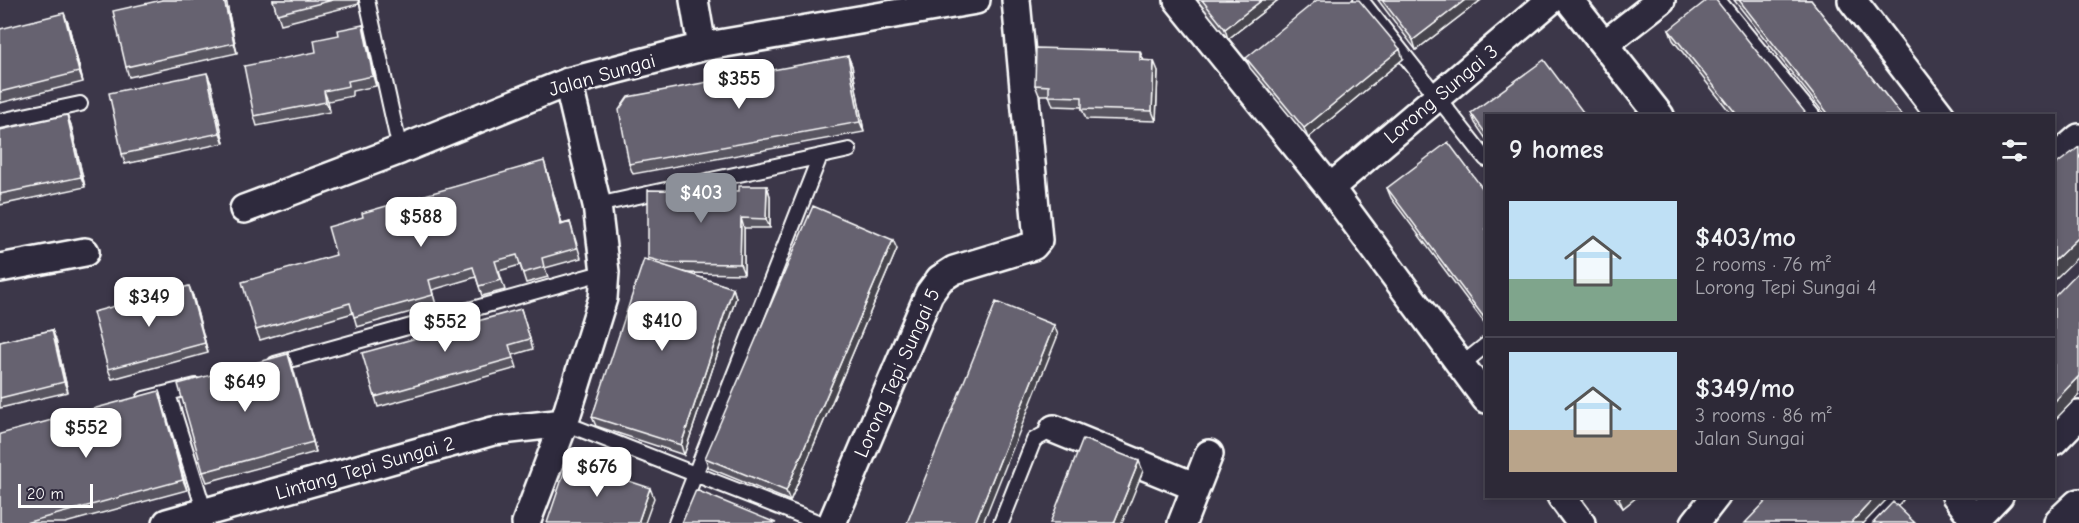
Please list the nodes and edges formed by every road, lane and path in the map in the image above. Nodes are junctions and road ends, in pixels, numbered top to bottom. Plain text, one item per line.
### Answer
1 (367, 0) edge
2 (694, 0) edge
3 (976, 0) edge
4 (1016, 0) edge
5 (1178, 0) edge
6 (1361, 0) edge
7 (1551, 0) edge
8 (1569, 0) edge
9 (1661, 0) edge
10 (1718, 0) edge
11 (1852, 0) edge
12 (1605, 44) junction
13 (702, 47) junction
14 (568, 82) junction
15 (1438, 96) junction
16 (80, 104) dead end
17 (1658, 114) edge
18 (1811, 114) edge
19 (1939, 114) edge
20 (0, 121) edge
21 (2079, 138) edge
22 (400, 150) junction
23 (849, 150) dead end
24 (820, 156) junction
25 (1485, 158) edge
26 (2055, 159) edge
27 (1330, 188) junction
28 (597, 205) junction
29 (244, 209) dead end
30 (85, 252) dead end
31 (0, 268) edge
32 (605, 272) junction
33 (1485, 346) edge
34 (1461, 365) junction
35 (260, 368) edge
36 (214, 381) edge
37 (168, 394) junction
38 (1485, 398) edge
39 (134, 402) edge
40 (2079, 415) edge
41 (564, 423) junction
42 (1054, 429) joint
43 (2055, 440) edge
44 (1209, 454) dead end
45 (697, 474) junction
46 (1196, 487) junction
47 (1562, 498) edge
48 (1714, 498) edge
49 (1894, 498) edge
50 (1958, 498) edge
51 (1997, 498) edge
52 (2079, 506) edge
53 (205, 513) junction
54 (1976, 522) edge
55 (167, 523) edge
56 (526, 523) edge
57 (676, 523) edge
58 (820, 523) edge
59 (832, 523) edge
60 (1001, 523) edge
61 (1182, 523) edge
62 (1581, 523) edge
63 (1695, 523) edge
64 (1871, 523) edge
65 (2061, 523) edge

1 - 22 lane
2 - 13 street
3 - 13 street, Jalan Sungai
4 - 59 street, Lorong Tepi Sungai 5
5 - 27 street
6 - 15 lane
7 - 15 street, Lorong Sungai 3
8 - 12 street
9 - 12 street
10 - 18 lane
11 - 19 street
12 - 17 street
13 - 14 street, Jalan Sungai
14 - 22 street, Jalan Sungai
14 - 28 street
15 - 25 lane
15 - 27 street, Lorong Sungai 3
16 - 20 lane
21 - 26 street
22 - 29 street, Jalan Sungai
23 - 24 lane
24 - 28 lane
24 - 45 lane
27 - 34 street
28 - 32 street
30 - 31 street
32 - 35 lane
32 - 41 street
33 - 34 lane
34 - 38 street
36 - 37 lane
37 - 39 lane
37 - 53 lane
40 - 43 street
41 - 45 lane
41 - 53 street, Lintang Tepi Sungai 2
41 - 56 street
42 - 46 street
42 - 60 lane
44 - 46 street
45 - 57 lane
45 - 58 lane
46 - 61 street
47 - 62 street
48 - 63 street
49 - 64 lane
50 - 54 street
51 - 54 street
52 - 65 street
53 - 55 street, Lintang Tepi Sungai 2

